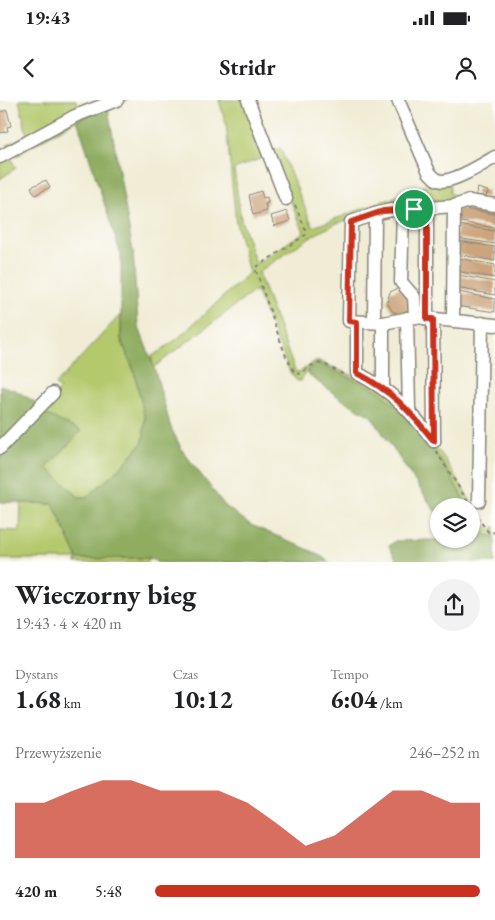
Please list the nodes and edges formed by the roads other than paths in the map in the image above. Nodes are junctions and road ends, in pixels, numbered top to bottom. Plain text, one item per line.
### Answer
1 (117, 100) edge
2 (248, 100) edge
3 (398, 100) edge
4 (495, 157) edge
5 (0, 158) edge
6 (289, 199) road end
7 (495, 205) edge
8 (454, 206) junction
9 (427, 208) junction
10 (403, 211) junction
11 (374, 214) junction
12 (420, 318) junction
13 (453, 321) junction
14 (357, 322) junction
15 (378, 323) junction
16 (482, 324) junction
17 (495, 325) edge
18 (383, 387) junction
19 (53, 393) dead end
20 (409, 409) junction
21 (0, 448) edge
22 (473, 498) edge

1 - 5 street
2 - 6 street
3 - 4 street
7 - 8 street
8 - 9 street
8 - 13 street
9 - 10 street
9 - 12 street
10 - 11 street
10 - 12 street
11 - 14 street
11 - 15 street
12 - 13 street
12 - 15 street
12 - 20 street
12 - 20 street
13 - 16 street
14 - 15 street
14 - 18 street
15 - 18 street
16 - 17 street
16 - 22 street
18 - 20 street
19 - 21 street

